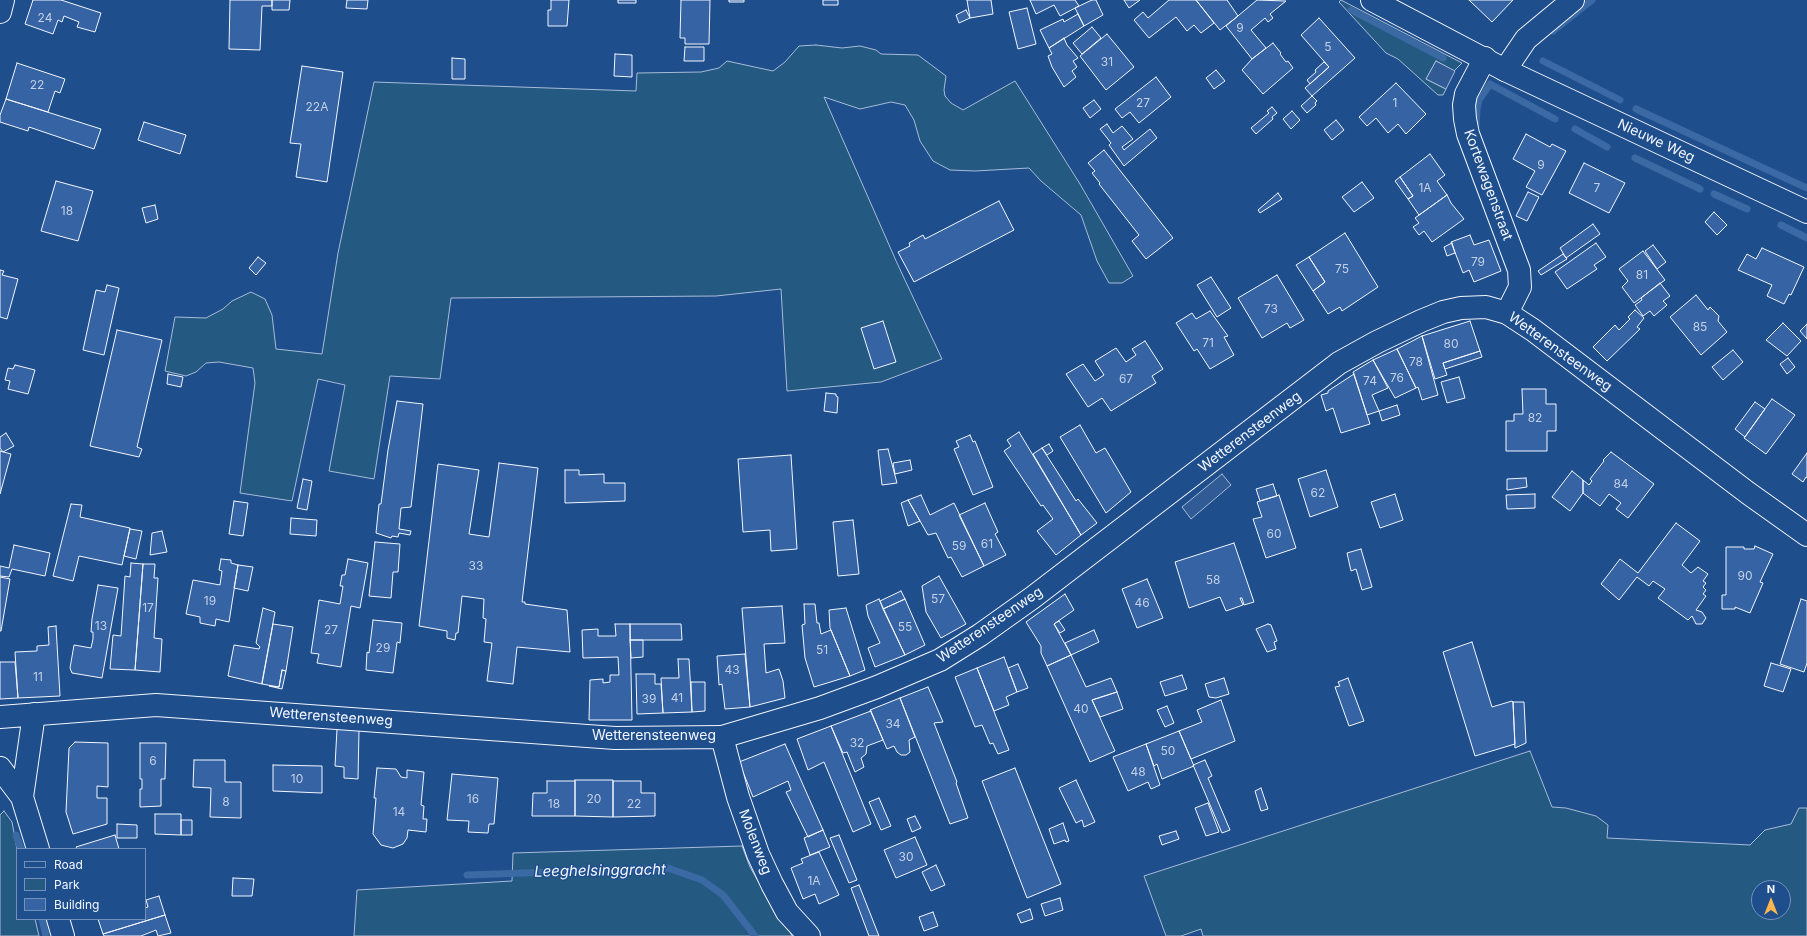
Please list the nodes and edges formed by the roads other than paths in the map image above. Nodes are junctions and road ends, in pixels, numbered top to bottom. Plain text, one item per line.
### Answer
1 (4, 0) edge
2 (1372, 0) edge
3 (1573, 0) edge
4 (0, 12) edge
5 (1485, 58) junction
6 (1506, 70) junction
7 (1807, 212) edge
8 (1507, 313) junction
9 (1807, 535) edge
10 (34, 714) junction
11 (0, 717) edge
12 (722, 737) junction
13 (0, 768) edge
14 (22, 797) junction
15 (38, 848) edge
16 (58, 920) edge
17 (63, 936) edge
18 (809, 936) edge

1 - 4 street
2 - 5 street
3 - 6 street
5 - 6 street
5 - 8 street, Kortewagenstraat
6 - 7 street, Nieuwe Weg
8 - 9 street, Wetterensteenweg
8 - 12 street, Wetterensteenweg
10 - 11 street, Wetterensteenweg
10 - 12 street, Wetterensteenweg
10 - 14 street
12 - 18 street, Molenweg
13 - 14 street
14 - 15 street
16 - 17 street

